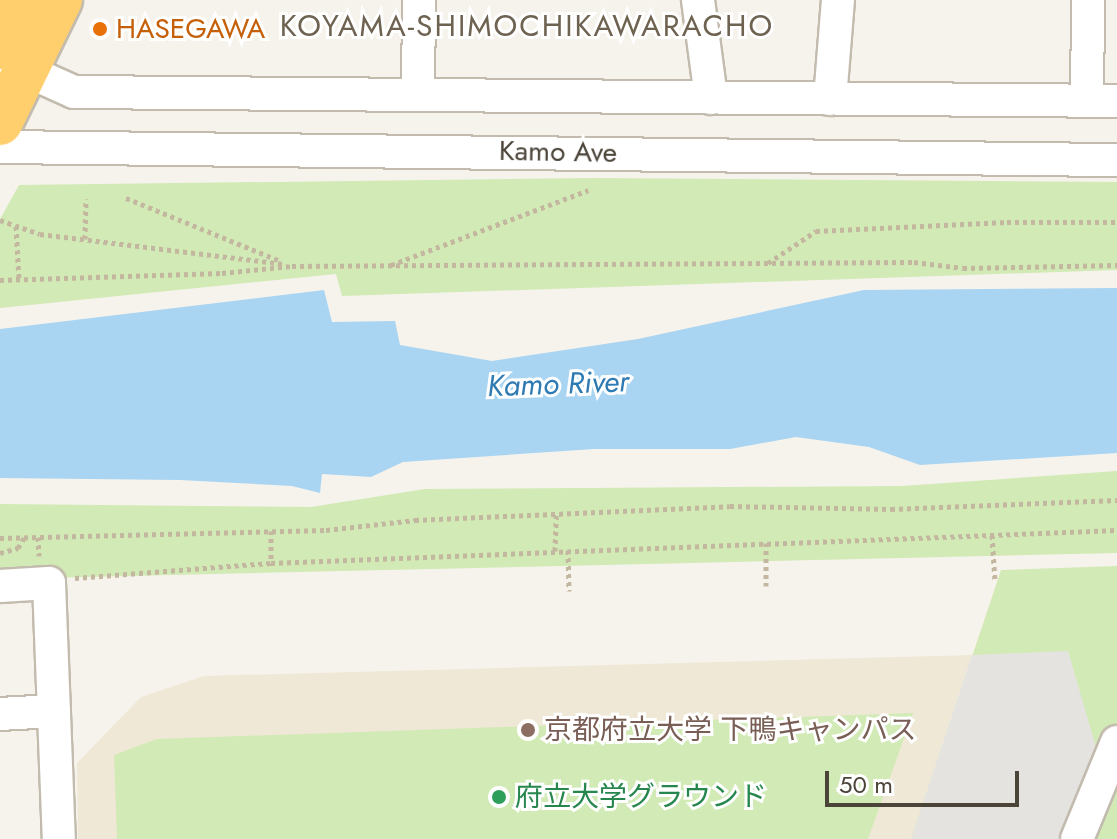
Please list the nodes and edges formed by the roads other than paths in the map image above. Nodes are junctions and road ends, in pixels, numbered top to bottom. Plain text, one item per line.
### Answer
1 (23, 0) edge
2 (60, 0) edge
3 (419, 0) edge
4 (698, 0) edge
5 (838, 0) edge
6 (1088, 0) edge
7 (8, 59) edge
8 (418, 95) junction
9 (711, 98) junction
10 (830, 99) junction
11 (1102, 101) edge
12 (0, 123) edge
13 (0, 147) edge
14 (1117, 160) edge
15 (0, 586) edge
16 (54, 711) junction
17 (0, 714) edge
18 (1117, 742) edge
19 (59, 839) edge
20 (1077, 839) edge

1 - 7 highway
2 - 7 highway
3 - 8 street
4 - 9 street
5 - 10 street
6 - 11 street
7 - 8 street
7 - 12 highway
8 - 9 street
9 - 10 street
10 - 11 street
13 - 14 street, Kamo Ave
15 - 16 street
16 - 17 street
16 - 19 street
18 - 20 street

